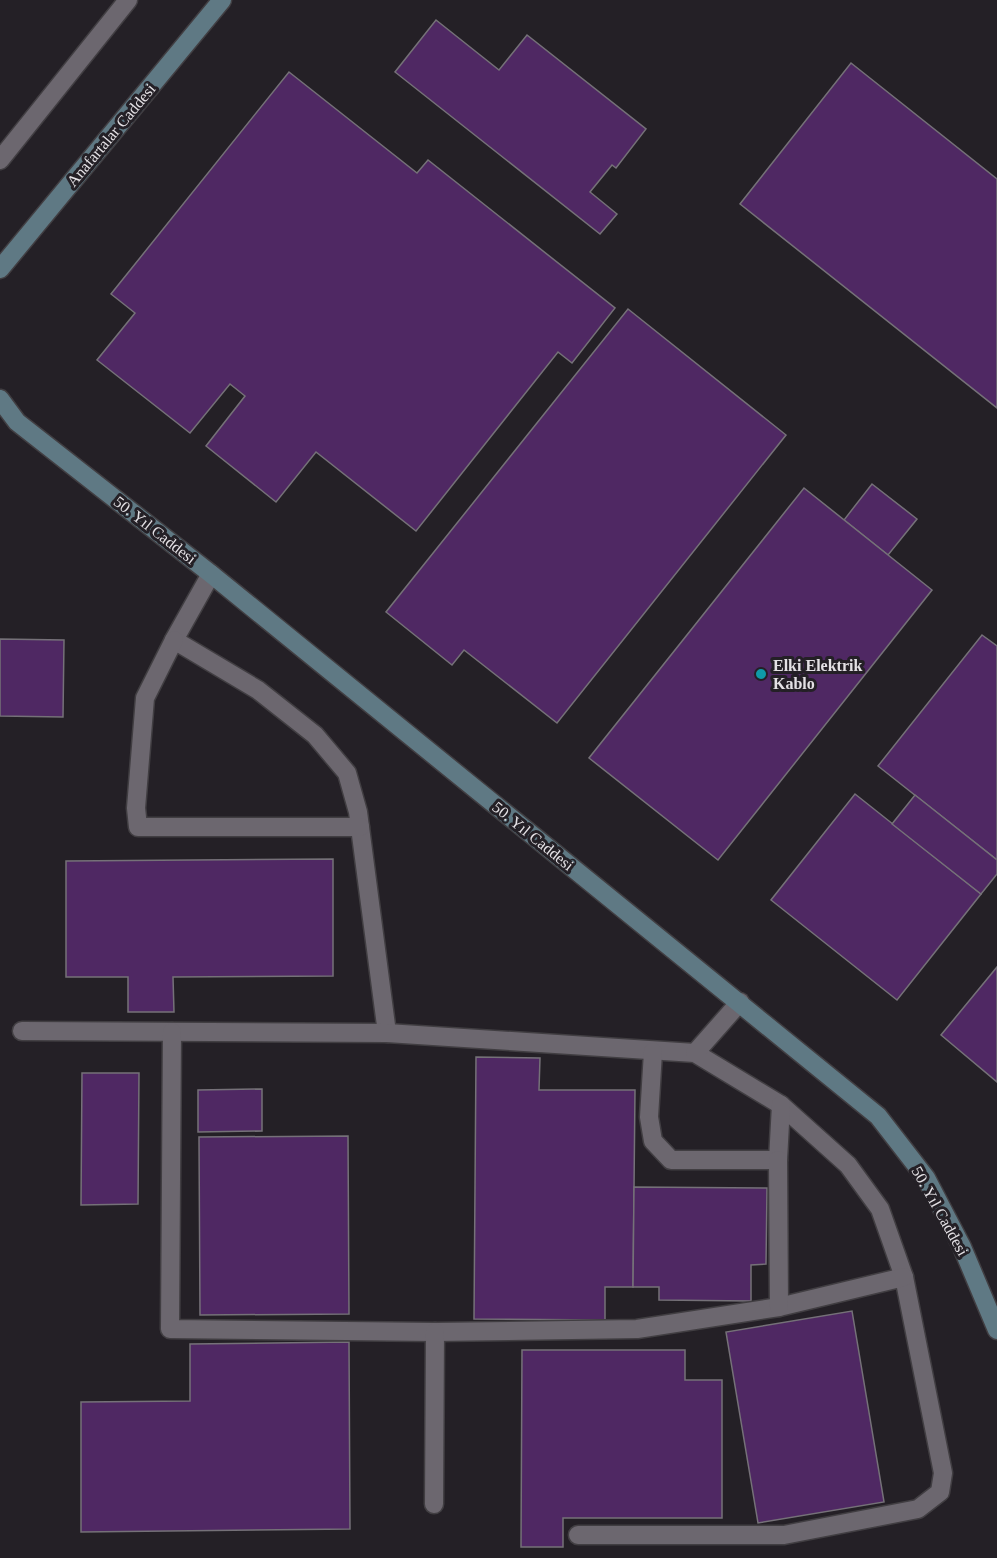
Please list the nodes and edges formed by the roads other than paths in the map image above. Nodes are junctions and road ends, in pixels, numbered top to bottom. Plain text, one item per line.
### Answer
1 (128, 0) edge
2 (222, 0) edge
3 (0, 160) edge
4 (0, 269) edge
5 (0, 399) edge
6 (211, 574) junction
7 (174, 640) junction
8 (360, 827) junction
9 (740, 1002) junction
10 (22, 1031) dead end
11 (172, 1032) junction
12 (387, 1033) junction
13 (653, 1052) junction
14 (695, 1053) junction
15 (781, 1105) junction
16 (778, 1160) junction
17 (904, 1277) junction
18 (779, 1307) junction
19 (997, 1330) edge
20 (435, 1332) junction
21 (434, 1504) dead end
22 (578, 1535) dead end

1 - 3 street
2 - 4 street, Anafartalar Caddesi
5 - 6 street, 50. Yıl Caddesi
6 - 7 street
6 - 9 street, 50. Yıl Caddesi
7 - 8 street
7 - 8 street
8 - 12 street
9 - 14 street
9 - 19 street, 50. Yıl Caddesi
10 - 11 street
11 - 12 street
11 - 20 street
12 - 13 street
13 - 14 street
13 - 16 street
14 - 15 street
15 - 16 street
15 - 17 street
16 - 18 street
17 - 18 street
17 - 22 street
18 - 20 street
20 - 21 street

